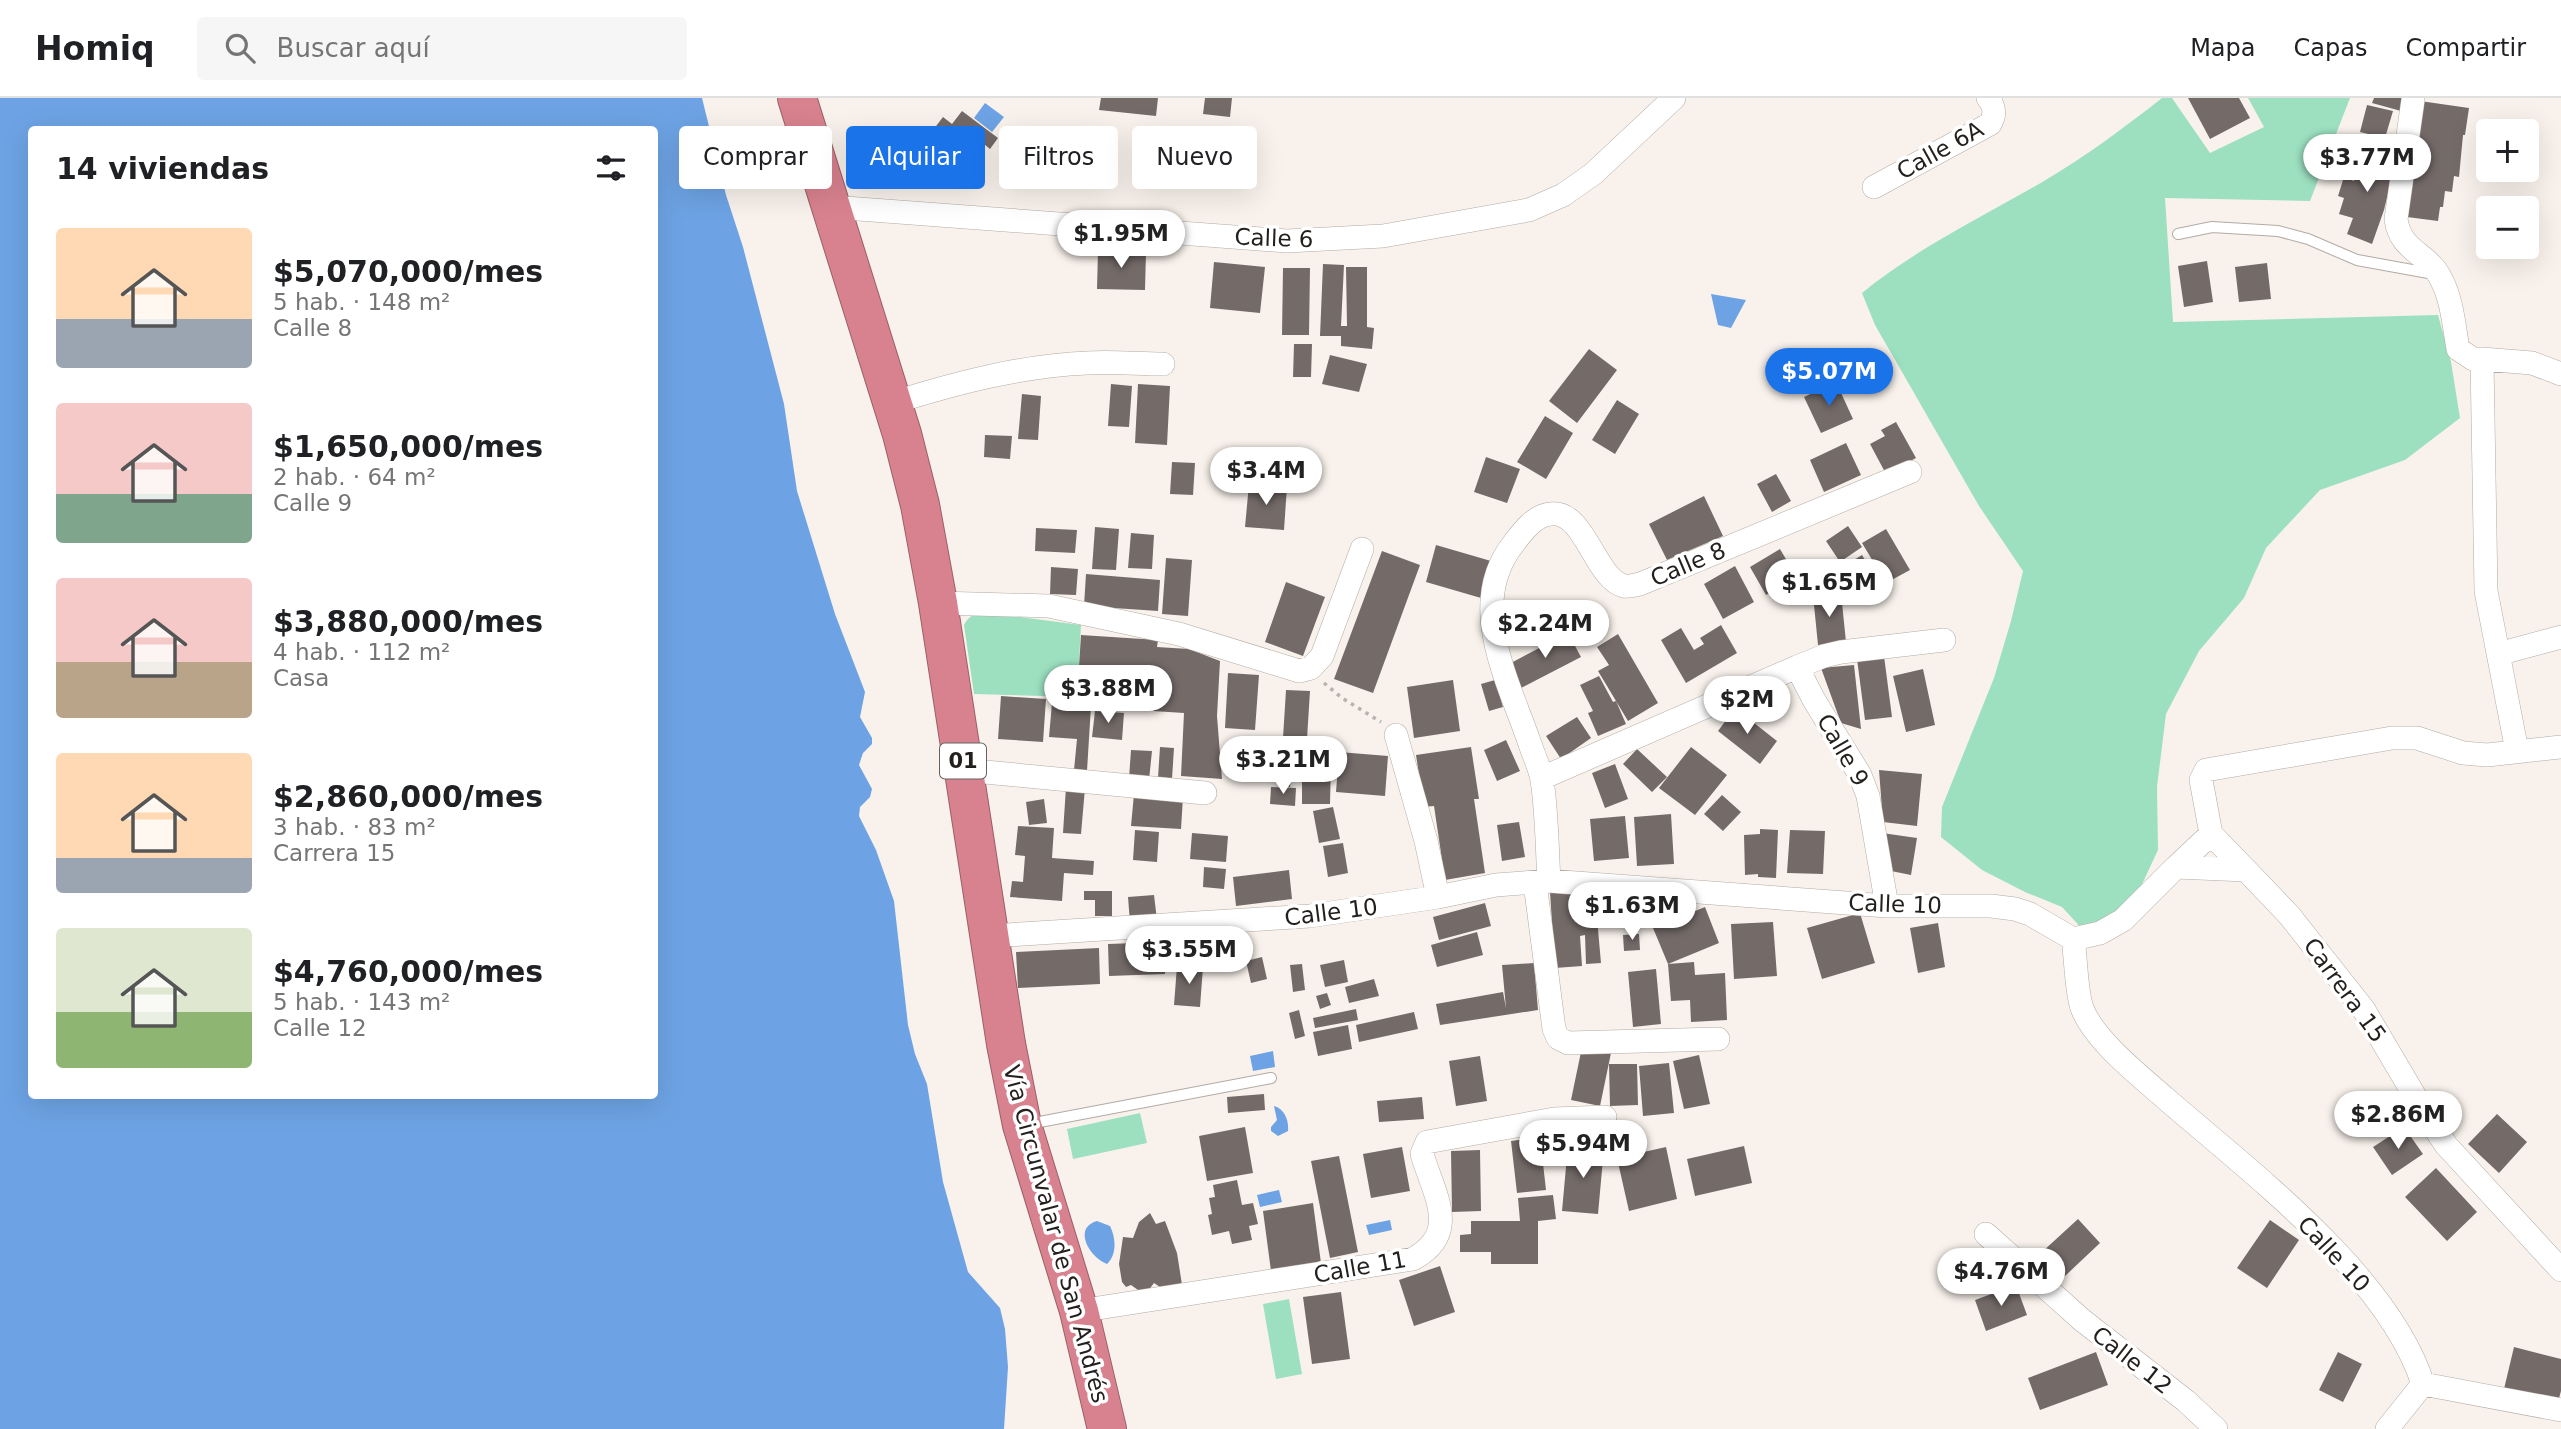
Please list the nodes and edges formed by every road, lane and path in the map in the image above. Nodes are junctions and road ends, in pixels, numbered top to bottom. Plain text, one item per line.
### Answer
1 (797, 98) edge
2 (1674, 98) edge
3 (2413, 100) dead end
4 (1991, 102) edge
5 (1874, 187) dead end
6 (832, 207) junction
7 (2178, 234) dead end
8 (2440, 275) junction
9 (2482, 359) junction
10 (1163, 364) dead end
11 (2561, 374) edge
12 (892, 403) junction
13 (1910, 472) dead end
14 (1362, 549) dead end
15 (938, 603) junction
16 (2561, 637) edge
17 (1944, 640) dead end
18 (2498, 654) junction
19 (1797, 667) junction
20 (1311, 668) junction
21 (1396, 735) joint
22 (2561, 747) edge
23 (2517, 751) junction
24 (964, 770) junction
25 (1542, 778) junction
26 (1205, 793) dead end
27 (2211, 834) junction
28 (2176, 867) junction
29 (2246, 870) junction
30 (1542, 882) junction
31 (1438, 897) junction
32 (1887, 906) junction
33 (990, 936) junction
34 (2073, 939) junction
35 (1718, 1039) dead end
36 (1271, 1078) dead end
37 (1605, 1117) dead end
38 (1022, 1125) junction
39 (1986, 1234) dead end
40 (2561, 1270) edge
41 (1079, 1311) junction
42 (2423, 1384) junction
43 (2561, 1410) edge
44 (1107, 1429) edge
45 (2216, 1429) edge
46 (2386, 1429) edge

1 - 6 highway, Vía Circunvalar de San Andrés / 01
2 - 6 street, Calle 6
3 - 8 street
4 - 5 street, Calle 6A
6 - 12 highway, Vía Circunvalar de San Andrés / 01
7 - 8 lane
8 - 9 street
9 - 11 street
9 - 18 street
10 - 12 street
12 - 15 highway, Vía Circunvalar de San Andrés / 01
13 - 25 street, Calle 8
14 - 20 street
15 - 20 street
15 - 24 highway, Vía Circunvalar de San Andrés / 01
16 - 18 street
17 - 19 street
18 - 23 street
19 - 25 street
19 - 32 street, Calle 9
20 - 21 path
21 - 31 street
22 - 23 street
23 - 27 street
24 - 26 street
24 - 33 highway, Vía Circunvalar de San Andrés / 01
25 - 30 street, Calle 8
27 - 28 street
27 - 29 street, Carrera 15
28 - 29 street
28 - 34 street
29 - 40 street, Carrera 15
30 - 31 street, Calle 10
30 - 32 street, Calle 10
30 - 35 street, Calle 8
31 - 33 street, Calle 10
32 - 34 street, Calle 10
33 - 38 highway, Vía Circunvalar de San Andrés / 01
34 - 42 street, Calle 10
36 - 38 lane
37 - 41 street, Calle 11
38 - 41 highway, Vía Circunvalar de San Andrés / 01
39 - 45 street, Calle 12
41 - 44 highway, Vía Circunvalar de San Andrés / 01
42 - 43 street
42 - 46 street

